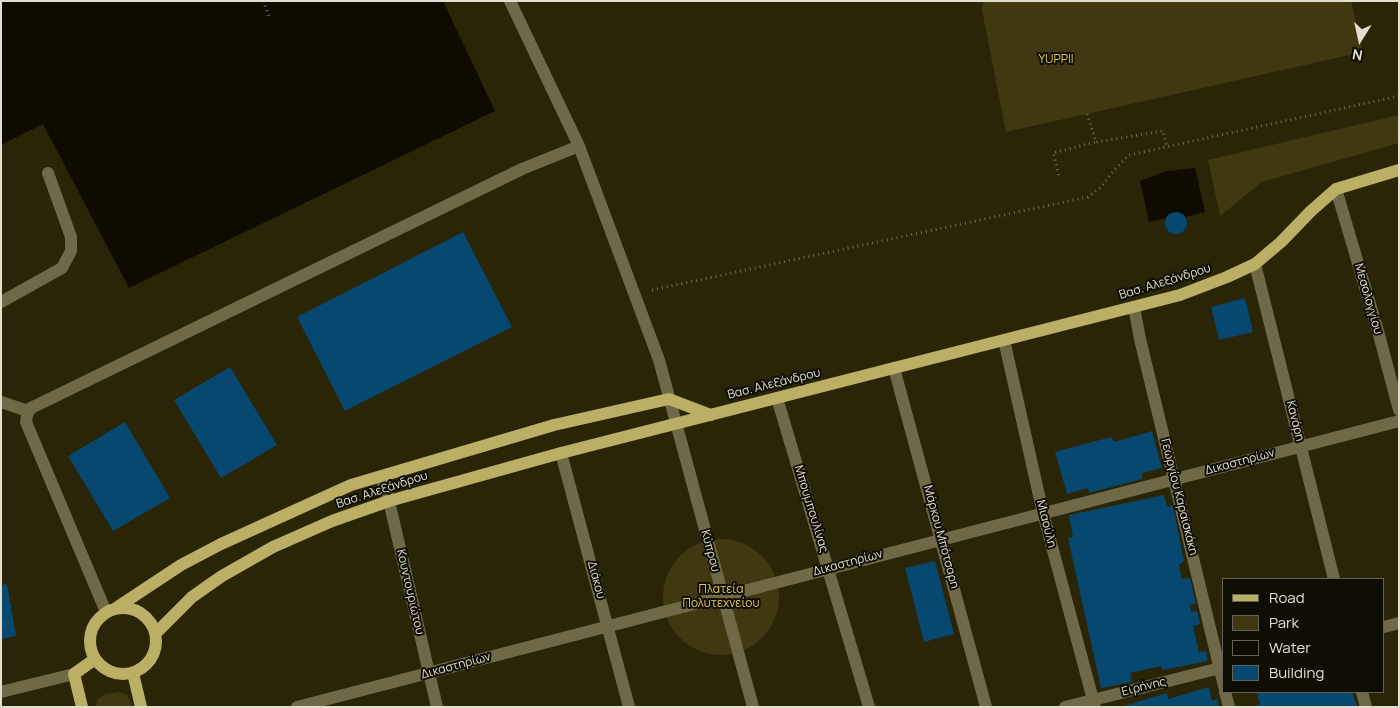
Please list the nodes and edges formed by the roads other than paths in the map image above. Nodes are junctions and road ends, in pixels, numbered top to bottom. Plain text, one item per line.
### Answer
1 (510, 1) edge
2 (579, 146) junction
3 (1399, 170) edge
4 (48, 173) dead end
5 (1336, 189) junction
6 (1255, 264) junction
7 (1, 302) edge
8 (1134, 307) junction
9 (1004, 340) junction
10 (894, 368) junction
11 (777, 398) junction
12 (669, 399) junction
13 (1, 402) edge
14 (1399, 410) edge
15 (28, 411) junction
16 (711, 414) junction
17 (1399, 421) edge
18 (676, 423) junction
19 (1302, 446) junction
20 (561, 453) junction
21 (381, 478) junction
22 (1175, 479) junction
23 (389, 501) junction
24 (1043, 513) junction
25 (941, 539) junction
26 (828, 568) junction
27 (1334, 578) edge
28 (722, 596) junction
29 (111, 610) junction
30 (1399, 623) edge
31 (608, 625) junction
32 (1385, 627) edge
33 (156, 632) junction
34 (95, 659) junction
35 (1222, 668) edge
36 (133, 673) junction
37 (74, 674) junction
38 (429, 674) junction
39 (1, 692) edge
40 (1225, 693) edge
41 (1362, 693) edge
42 (1094, 703) edge
43 (82, 707) edge
44 (141, 707) edge
45 (297, 707) edge
46 (437, 707) edge
47 (629, 707) edge
48 (753, 707) edge
49 (869, 707) edge
50 (986, 707) edge
51 (1065, 707) edge
52 (1229, 707) edge
53 (1366, 707) edge

1 - 2 street
2 - 12 street, Κύπρου
2 - 15 street
3 - 5 main road, Βασ. Αλεξάνδρου
4 - 7 street
5 - 6 main road, Βασ. Αλεξάνδρου
5 - 14 street, Μεσολογγίου
6 - 8 main road, Βασ. Αλεξάνδρου
6 - 19 street, Κανάρη
8 - 9 main road, Βασ. Αλεξάνδρου
8 - 22 street, Γεωργίου Καραϊσκάκη
9 - 10 main road, Βασ. Αλεξάνδρου
9 - 24 street, Μιαούλη
10 - 11 main road, Βασ. Αλεξάνδρου
10 - 25 street, Μάρκου Μπότσαρη
11 - 16 main road, Βασ. Αλεξάνδρου
11 - 26 street, Μπουμπουλίνας
12 - 16 main road
12 - 18 street, Κύπρου
12 - 21 main road, Βασ. Αλεξάνδρου
13 - 15 street
15 - 29 street
16 - 18 main road, Βασ. Αλεξάνδρου
17 - 19 street, Δικαστηρίων
18 - 20 main road, Βασ. Αλεξάνδρου
18 - 28 street, Κύπρου
19 - 22 street, Δικαστηρίων
19 - 27 street, Κανάρη
20 - 23 main road, Βασ. Αλεξάνδρου
20 - 31 street, Διάκου
21 - 23 street, Κουντουριώτου
21 - 29 main road, Βασ. Αλεξάνδρου
22 - 24 street, Δικαστηρίων
22 - 35 street, Γεωργίου Καραϊσκάκη
23 - 33 main road, Βασ. Αλεξάνδρου
23 - 38 street, Κουντουριώτου
24 - 25 street, Δικαστηρίων
24 - 42 street, Μιαούλη
25 - 26 street, Δικαστηρίων
25 - 50 street, Μάρκου Μπότσαρη
26 - 28 street, Δικαστηρίων
26 - 49 street, Μπουμπουλίνας
28 - 31 street, Δικαστηρίων
28 - 48 street, Κύπρου
29 - 33 main road
29 - 34 main road
30 - 32 street
31 - 38 street, Δικαστηρίων
31 - 47 street, Διάκου
33 - 36 main road
34 - 36 main road
34 - 37 main road
35 - 42 street, Ειρήνης
36 - 44 main road
37 - 39 street
37 - 43 main road
38 - 45 street, Δικαστηρίων
38 - 46 street, Κουντουριώτου
40 - 52 street
41 - 53 street
42 - 51 street, Ειρήνης

